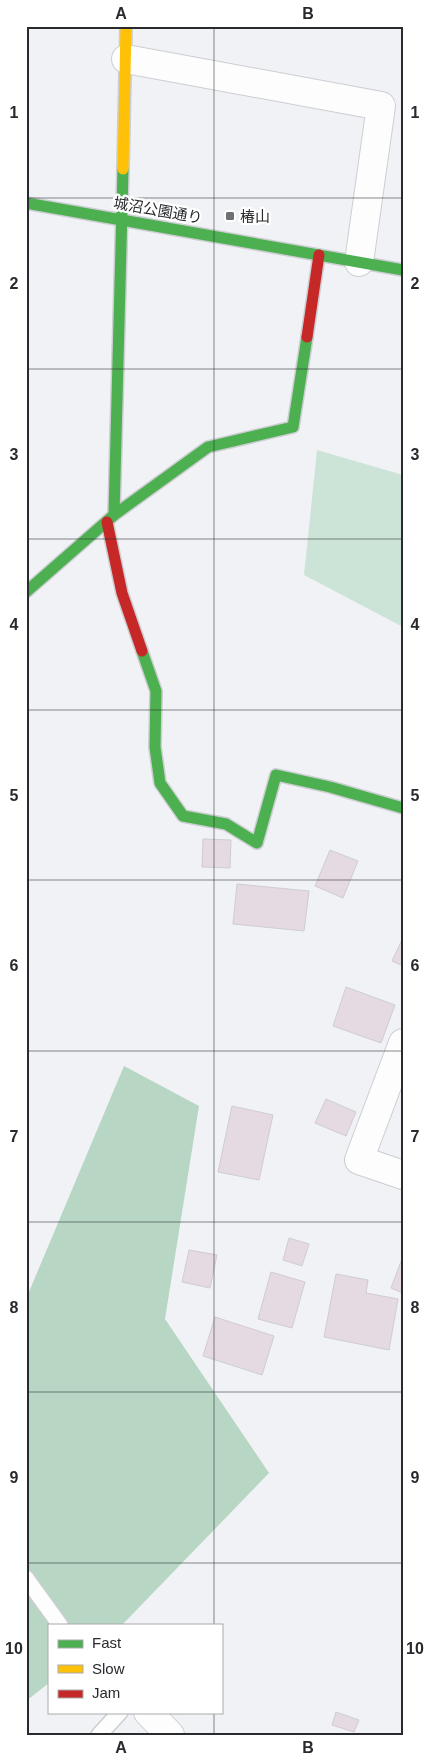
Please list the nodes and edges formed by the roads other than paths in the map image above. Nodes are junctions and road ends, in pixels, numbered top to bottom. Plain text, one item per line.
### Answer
1 (126, 26) edge
2 (126, 59) junction
3 (392, 111) edge
4 (26, 203) edge
5 (121, 219) junction
6 (319, 255) junction
7 (359, 262) junction
8 (403, 270) edge
9 (110, 519) junction
10 (26, 592) edge
11 (403, 808) edge
12 (403, 1043) edge
13 (403, 1175) edge
14 (26, 1578) edge
15 (59, 1624) edge
16 (118, 1714) edge
17 (150, 1714) edge
18 (99, 1735) edge
19 (170, 1735) edge

1 - 2 street
2 - 3 street
2 - 5 street
3 - 7 street
4 - 5 street, 城沼公園通り
5 - 6 street, 城沼公園通り
5 - 9 street
6 - 7 street, 城沼公園通り
6 - 9 street
7 - 8 street, 城沼公園通り
9 - 10 street
9 - 11 street
12 - 13 street
14 - 15 lane
16 - 18 lane
17 - 19 street

